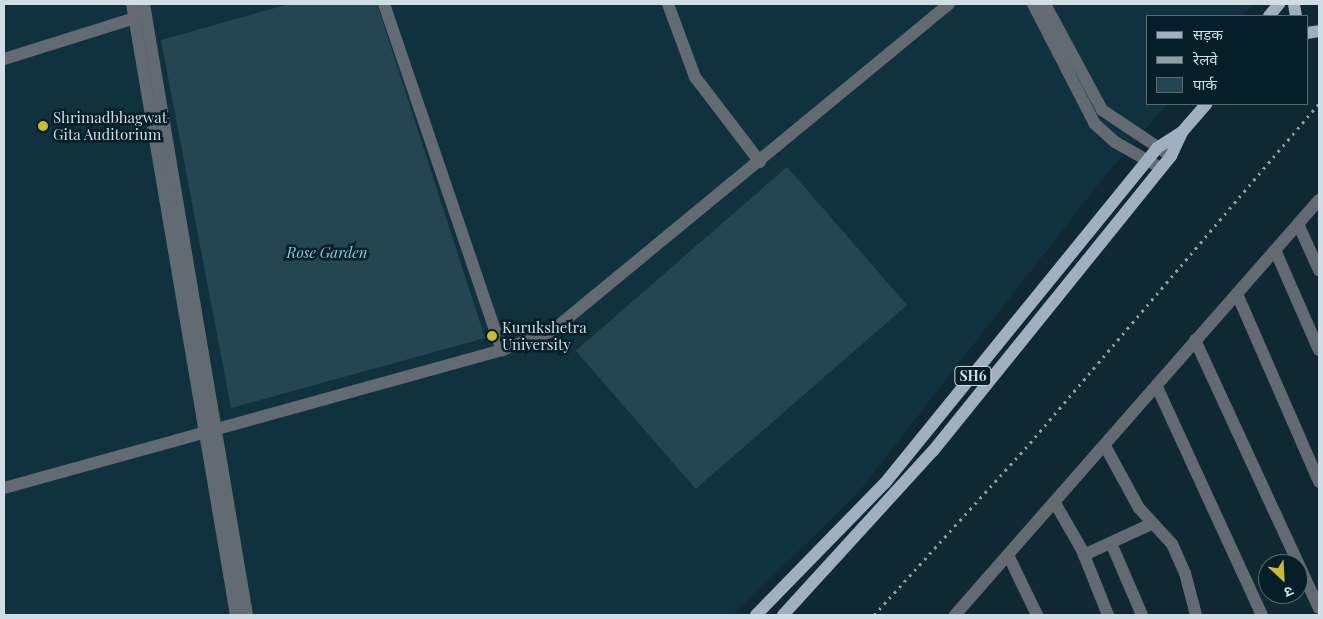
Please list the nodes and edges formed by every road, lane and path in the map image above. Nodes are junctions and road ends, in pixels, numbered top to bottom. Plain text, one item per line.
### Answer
1 (132, 4) edge
2 (384, 4) edge
3 (668, 4) edge
4 (949, 4) edge
5 (1033, 4) edge
6 (1045, 4) edge
7 (1279, 4) edge
8 (142, 12) edge
9 (1270, 15) edge
10 (4, 59) edge
11 (1205, 105) edge
12 (1182, 132) junction
13 (1157, 148) junction
14 (1171, 156) junction
15 (1147, 160) junction
16 (760, 162) junction
17 (1161, 168) junction
18 (1319, 200) edge
19 (1298, 224) junction
20 (1275, 250) junction
21 (1319, 270) edge
22 (1237, 294) junction
23 (1195, 340) junction
24 (502, 350) junction
25 (1319, 350) edge
26 (1157, 387) junction
27 (218, 428) junction
28 (205, 432) junction
29 (1105, 446) junction
30 (1319, 482) edge
31 (4, 488) edge
32 (1055, 503) junction
33 (1151, 524) junction
34 (1111, 543) junction
35 (1084, 555) junction
36 (1009, 557) junction
37 (1319, 608) edge
38 (961, 613) edge
39 (236, 615) edge
40 (247, 615) edge
41 (756, 615) edge
42 (783, 615) edge
43 (1037, 615) edge
44 (1108, 615) edge
45 (1142, 615) edge
46 (1196, 615) edge
47 (1262, 615) edge

1 - 8 street
2 - 24 street
3 - 16 street
4 - 16 street
5 - 15 street
6 - 13 street
7 - 9 main road
8 - 10 street
8 - 27 street
8 - 28 street
11 - 12 main road, SH6
12 - 13 main road, SH6
12 - 14 main road, SH6
13 - 14 street
13 - 15 main road, SH6
14 - 17 main road, SH6
15 - 17 street
15 - 41 main road, SH6
16 - 24 street
17 - 42 main road, SH6
18 - 19 street
19 - 20 street
19 - 21 street
20 - 22 street
20 - 25 street
22 - 23 street
22 - 30 street
23 - 26 street
23 - 37 street
24 - 27 street
26 - 29 street
26 - 47 street
27 - 28 street
27 - 40 street
28 - 31 street
28 - 39 street
29 - 32 street
29 - 33 street
32 - 35 street
32 - 36 street
33 - 34 street
33 - 46 street
34 - 35 street
34 - 45 street
35 - 44 street
36 - 38 street
36 - 43 street

